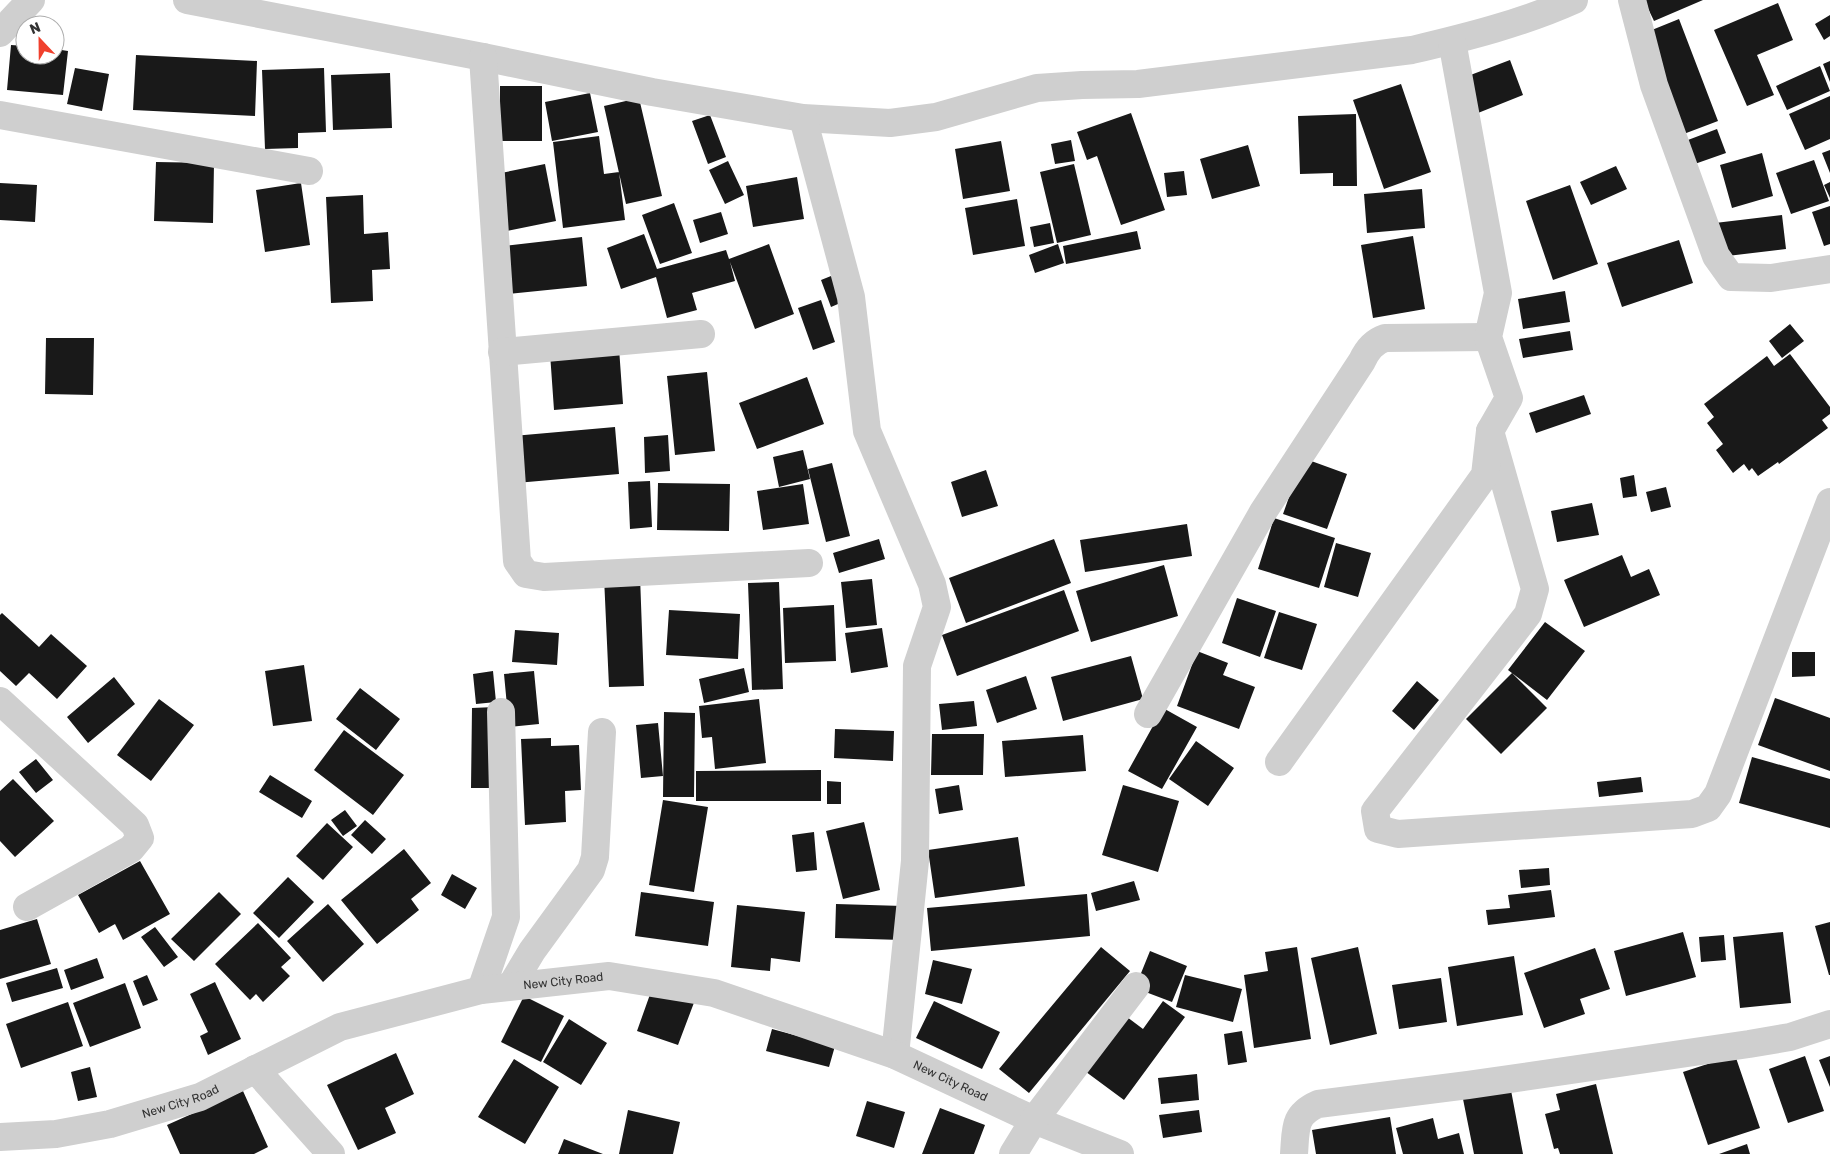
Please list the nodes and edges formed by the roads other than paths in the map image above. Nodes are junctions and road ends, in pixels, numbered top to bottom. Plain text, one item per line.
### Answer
1 (32, 0) edge
2 (187, 0) edge
3 (1574, 0) edge
4 (1632, 0) edge
5 (0, 33) edge
6 (1452, 41) junction
7 (483, 57) junction
8 (0, 115) edge
9 (803, 118) junction
10 (309, 171) dead end
11 (1830, 269) edge
12 (701, 334) dead end
13 (1488, 337) junction
14 (502, 352) junction
15 (1490, 431) junction
16 (1830, 502) edge
17 (809, 563) dead end
18 (0, 701) edge
19 (500, 712) dead end
20 (1148, 714) dead end
21 (602, 732) dead end
22 (1279, 762) dead end
23 (27, 906) dead end
24 (510, 986) junction
25 (1136, 986) dead end
26 (481, 990) junction
27 (1830, 1024) edge
28 (895, 1055) junction
29 (255, 1069) junction
30 (1034, 1120) junction
31 (0, 1137) edge
32 (331, 1154) edge
33 (1013, 1154) edge
34 (1120, 1154) edge
35 (1294, 1154) edge

1 - 5 street
2 - 7 street
3 - 6 street
4 - 11 street
6 - 9 street
6 - 13 street
7 - 9 street
7 - 14 street
8 - 10 street
9 - 28 street
12 - 14 street
13 - 15 street
13 - 20 street
14 - 17 street
15 - 16 street
15 - 22 street
18 - 23 street
19 - 26 street
21 - 24 street
24 - 26 street, New City Road
24 - 28 street, New City Road
25 - 30 street
26 - 29 street, New City Road
27 - 35 street
28 - 30 street, New City Road
29 - 31 street, New City Road
29 - 32 street
30 - 33 street
30 - 34 street, New City Road

